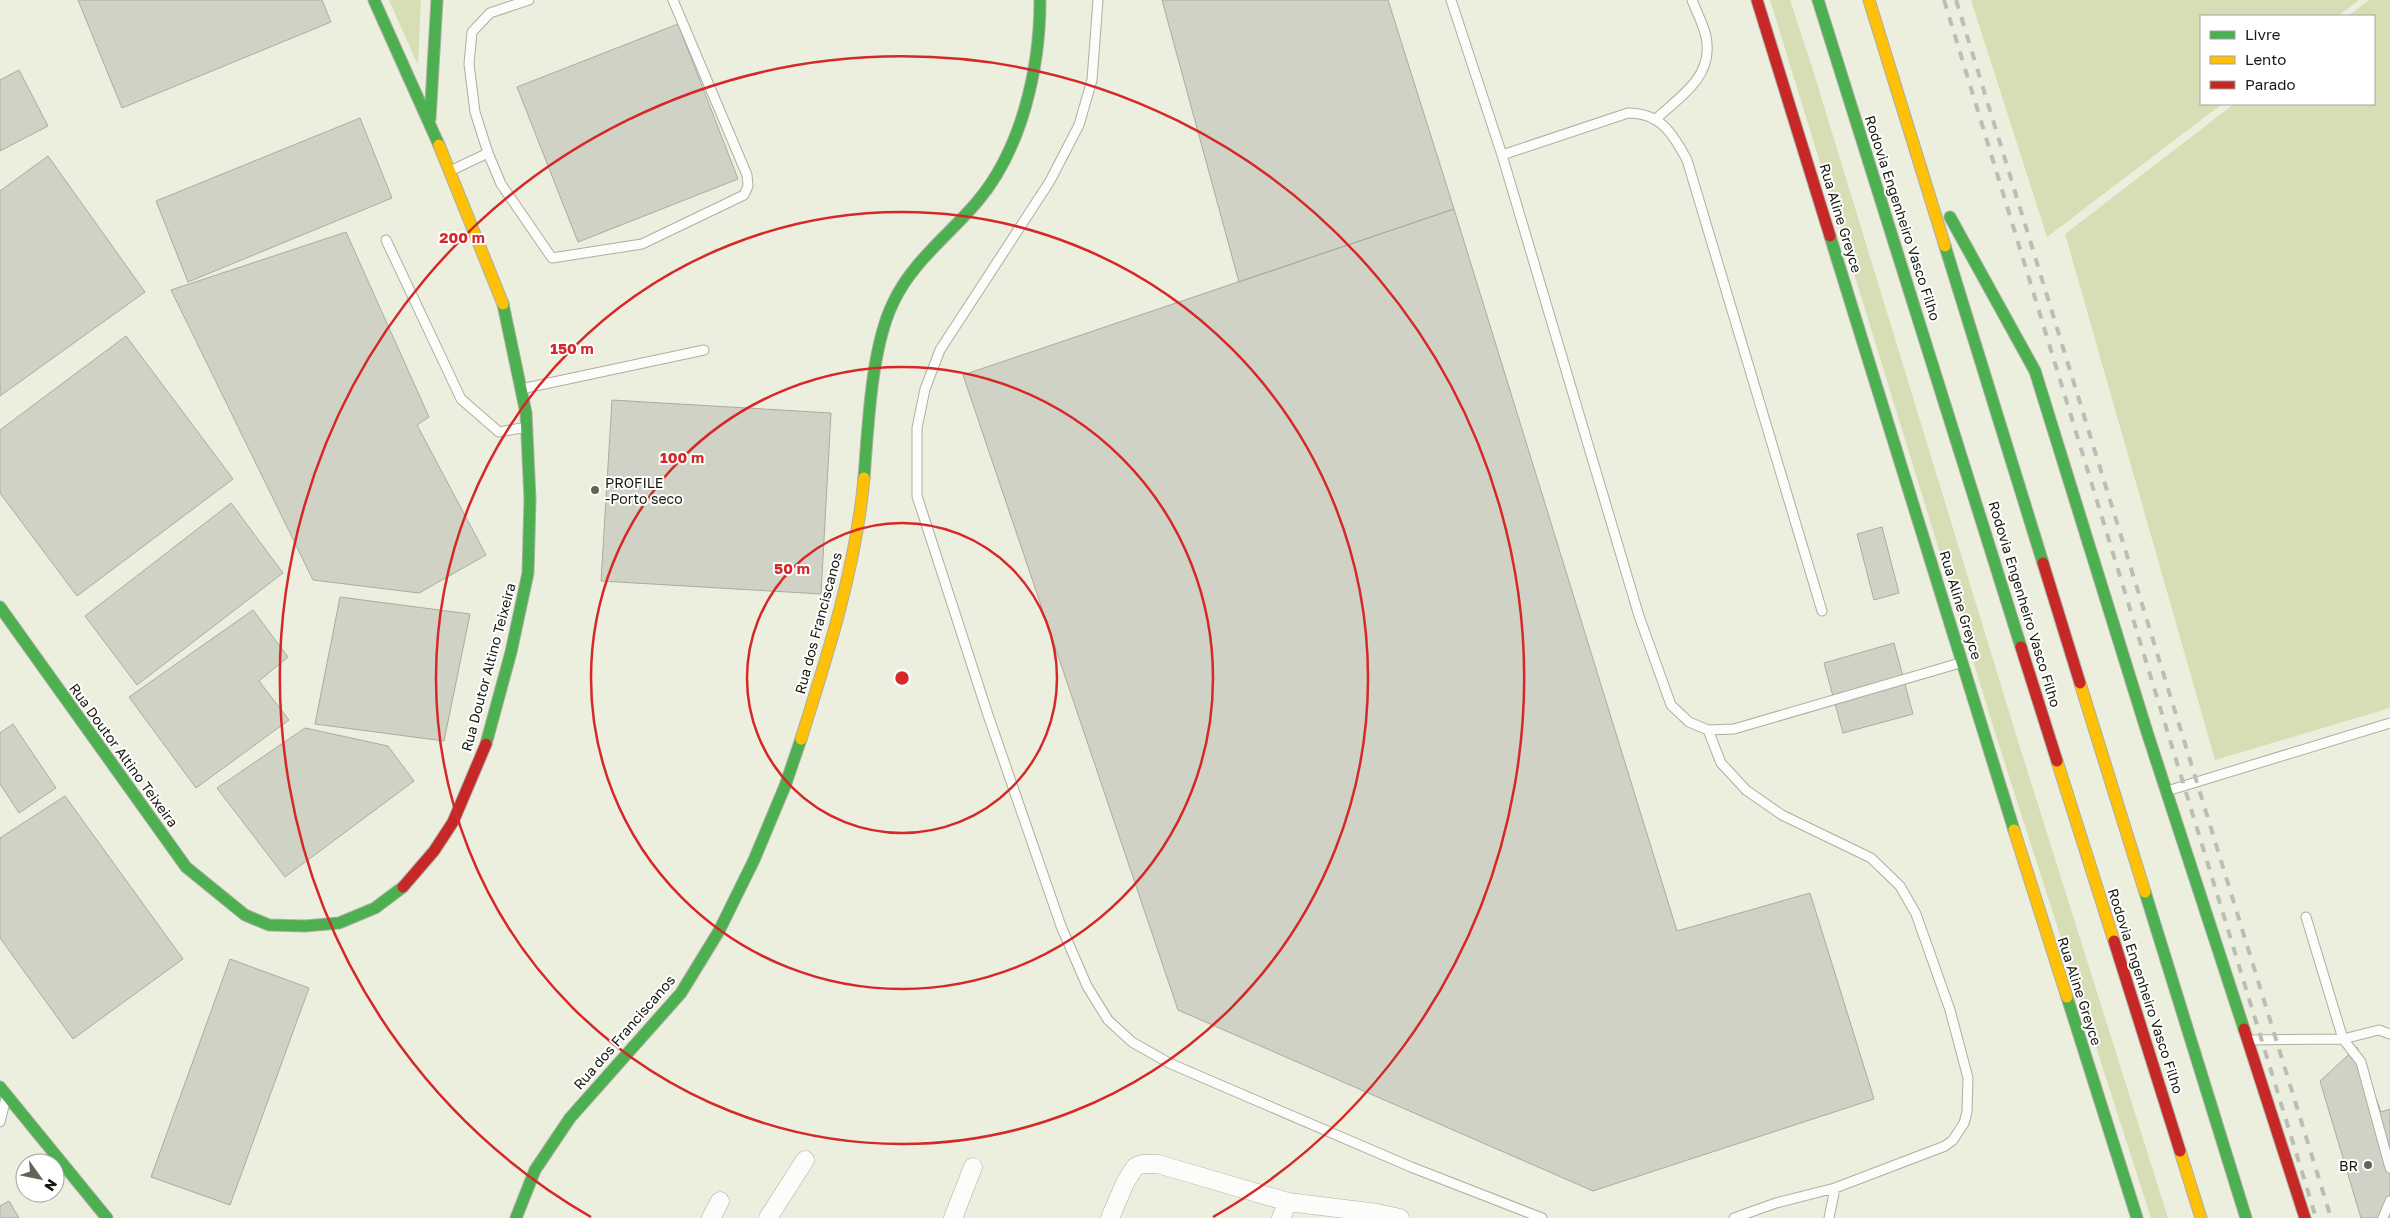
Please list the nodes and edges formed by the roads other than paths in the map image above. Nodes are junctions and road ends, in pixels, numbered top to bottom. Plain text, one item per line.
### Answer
1 (374, 0) edge
2 (437, 0) edge
3 (529, 0) edge
4 (673, 0) edge
5 (1040, 0) edge
6 (1098, 0) edge
7 (1451, 0) edge
8 (1692, 0) edge
9 (1756, 0) edge
10 (1818, 0) edge
11 (1868, 0) edge
12 (1656, 119) junction
13 (430, 124) junction
14 (1915, 146) junction
15 (488, 153) junction
16 (1502, 155) junction
17 (449, 171) junction
18 (386, 240) dead end
19 (704, 350) dead end
20 (521, 389) junction
21 (527, 427) junction
22 (0, 607) edge
23 (1822, 611) dead end
24 (1963, 662) junction
25 (2390, 723) edge
26 (1708, 730) junction
27 (2166, 791) junction
28 (2306, 917) dead end
29 (2390, 1034) edge
30 (2343, 1039) junction
31 (2248, 1040) junction
32 (3, 1091) edge
33 (0, 1122) edge
34 (805, 1160) dead end
35 (973, 1167) dead end
36 (2390, 1168) edge
37 (1834, 1188) junction
38 (720, 1201) dead end
39 (2390, 1201) edge
40 (1285, 1210) edge
41 (107, 1218) edge
42 (516, 1218) edge
43 (711, 1218) edge
44 (768, 1218) edge
45 (953, 1218) edge
46 (1110, 1218) edge
47 (1400, 1218) edge
48 (1542, 1218) edge
49 (1734, 1218) edge
50 (1829, 1218) edge
51 (2137, 1218) edge
52 (2201, 1218) edge
53 (2246, 1218) edge
54 (2305, 1218) edge
55 (2383, 1218) edge

1 - 13 main road, Rua Doutor Altino Teixeira
2 - 13 main road, Rua Doutor Altino Teixeira
3 - 15 lane
4 - 15 lane
5 - 42 main road, Rua dos Franciscanos
6 - 48 lane
7 - 16 lane
8 - 12 lane
9 - 24 main road, Rua Aline Greyce
10 - 52 main road, Rodovia Engenheiro Vasco Filho
11 - 14 main road, Rodovia Engenheiro Vasco Filho
12 - 16 lane
12 - 23 lane
13 - 17 main road, Rua Doutor Altino Teixeira
14 - 27 main road
14 - 53 main road, Rodovia Engenheiro Vasco Filho
15 - 17 lane
16 - 26 lane
17 - 20 main road, Rua Doutor Altino Teixeira
18 - 21 lane
19 - 20 lane
20 - 21 main road, Rua Doutor Altino Teixeira
21 - 22 main road, Rua Doutor Altino Teixeira
24 - 26 lane
24 - 51 main road, Rua Aline Greyce
25 - 27 lane
26 - 37 lane
27 - 31 main road
28 - 30 lane
29 - 30 lane
30 - 31 lane
30 - 36 lane
31 - 54 main road
32 - 33 lane
32 - 41 main road
34 - 44 street
35 - 45 street
37 - 49 lane
37 - 50 lane
38 - 43 street
39 - 55 lane
40 - 46 street
40 - 47 street

